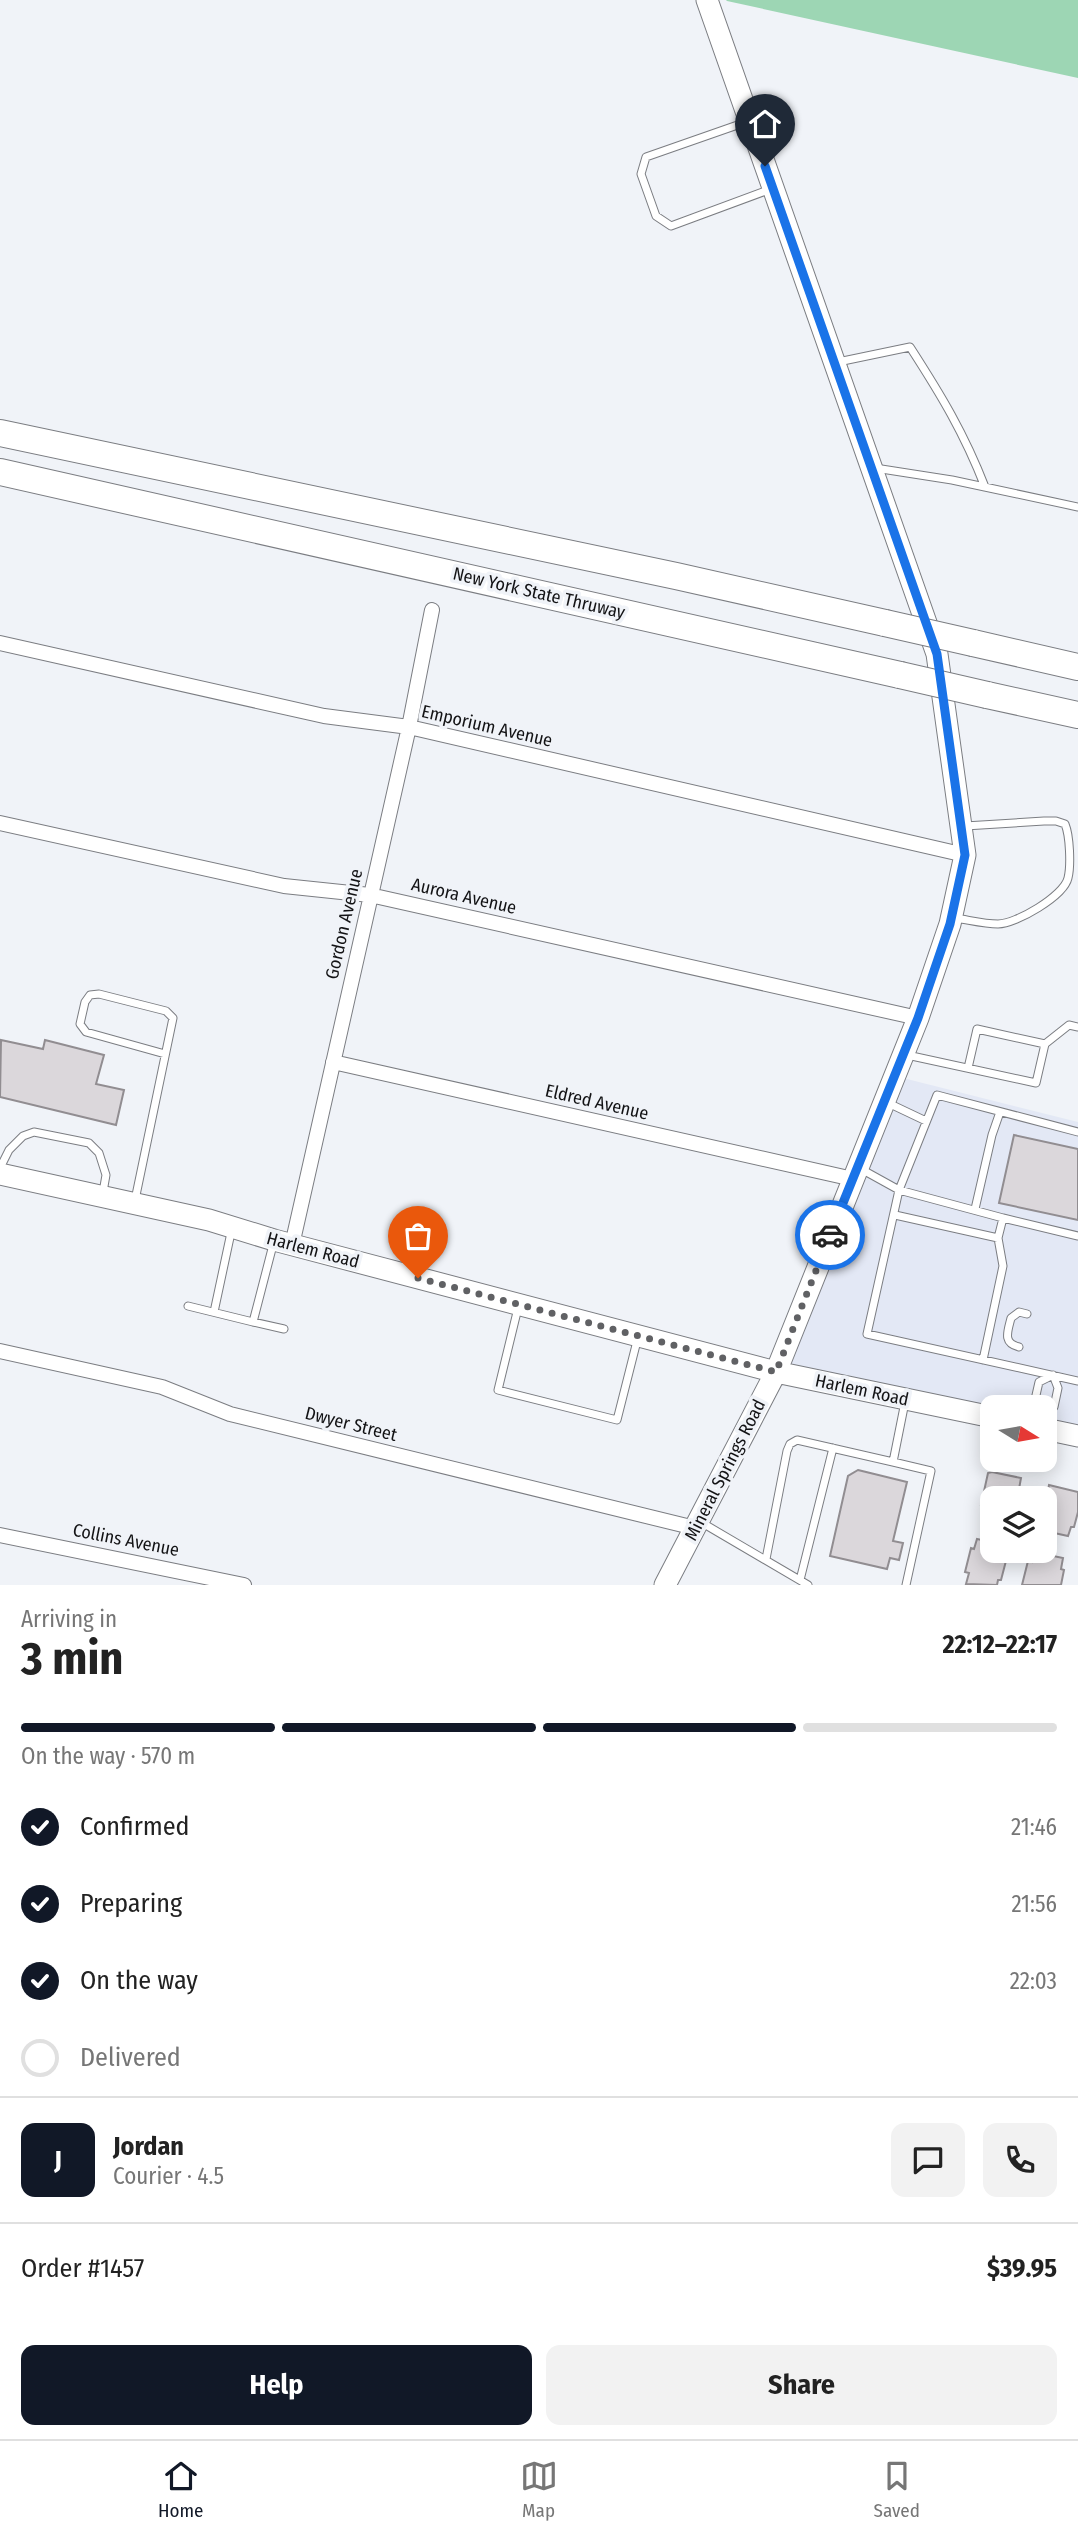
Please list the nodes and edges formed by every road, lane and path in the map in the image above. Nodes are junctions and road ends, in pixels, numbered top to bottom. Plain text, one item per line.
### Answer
1 (707, 0) edge
2 (749, 121) junction
3 (773, 188) junction
4 (834, 363) junction
5 (0, 433) edge
6 (871, 468) junction
7 (0, 472) edge
8 (985, 487) junction
9 (1078, 507) edge
10 (432, 610) dead end
11 (0, 643) edge
12 (1078, 667) edge
13 (1078, 715) edge
14 (408, 727) junction
15 (0, 823) edge
16 (961, 826) junction
17 (965, 855) junction
18 (370, 895) junction
19 (952, 918) junction
20 (918, 1018) junction
21 (1078, 1027) edge
22 (1045, 1044) junction
23 (165, 1054) junction
24 (903, 1054) junction
25 (333, 1062) junction
26 (968, 1068) junction
27 (884, 1101) junction
28 (1000, 1112) junction
29 (926, 1121) junction
30 (1078, 1132) edge
31 (0, 1168) edge
32 (855, 1173) junction
33 (0, 1174) edge
34 (899, 1190) junction
35 (102, 1196) junction
36 (135, 1204) junction
37 (975, 1209) junction
38 (895, 1215) junction
39 (1003, 1218) junction
40 (233, 1227) junction
41 (1078, 1236) edge
42 (999, 1238) junction
43 (283, 1242) junction
44 (519, 1304) junction
45 (188, 1306) dead end
46 (214, 1312) junction
47 (1027, 1314) dead end
48 (253, 1322) junction
49 (284, 1329) dead end
50 (638, 1336) junction
51 (1019, 1347) dead end
52 (0, 1351) edge
53 (983, 1360) junction
54 (776, 1372) junction
55 (1053, 1374) junction
56 (1078, 1381) edge
57 (1036, 1395) edge
58 (1057, 1395) edge
59 (906, 1399) junction
60 (980, 1414) edge
61 (1057, 1432) edge
62 (1078, 1436) edge
63 (833, 1448) junction
64 (893, 1462) junction
65 (697, 1525) junction
66 (0, 1535) edge
67 (766, 1559) junction
68 (800, 1580) junction
69 (244, 1585) edge
70 (666, 1585) edge
71 (808, 1585) edge
72 (906, 1585) edge

1 - 2 street, Mineral Springs Road
2 - 3 street, Mineral Springs Road
2 - 3 lane
3 - 4 street, Mineral Springs Road
4 - 6 street, Mineral Springs Road
4 - 8 lane
5 - 12 highway, bridge
6 - 8 lane
6 - 16 street, Mineral Springs Road
7 - 13 highway, New York State Thruway, bridge
8 - 9 lane
10 - 14 street, Gordon Avenue
11 - 14 street, Emporium Avenue
14 - 17 street, Emporium Avenue
14 - 18 street, Gordon Avenue
15 - 18 street, Aurora Avenue
16 - 17 street, Mineral Springs Road
16 - 19 lane
17 - 19 street, Mineral Springs Road
18 - 20 street, Aurora Avenue
18 - 25 street, Gordon Avenue
19 - 20 street, Mineral Springs Road
20 - 24 street, Mineral Springs Road
21 - 22 lane
22 - 26 lane
22 - 26 lane
23 - 23 lane
23 - 36 lane
24 - 26 lane
24 - 27 street, Mineral Springs Road
25 - 32 street, Eldred Avenue
25 - 43 street, Gordon Avenue
27 - 29 lane
27 - 32 street, Mineral Springs Road
28 - 29 lane
28 - 30 lane
28 - 37 lane
29 - 34 lane
31 - 35 lane
32 - 34 lane
32 - 54 street, Mineral Springs Road
33 - 35 street, Harlem Road
34 - 37 lane
34 - 38 lane
35 - 36 street, Harlem Road
36 - 40 street, Harlem Road
37 - 39 lane
38 - 42 lane
38 - 53 lane
39 - 41 lane
39 - 42 lane
40 - 43 street, Harlem Road
40 - 46 lane
42 - 53 lane
43 - 44 street, Harlem Road
43 - 48 lane
44 - 50 street, Harlem Road
44 - 50 lane
45 - 46 lane
46 - 48 lane
47 - 51 lane
48 - 49 lane
50 - 54 street, Harlem Road
52 - 65 street, Dwyer Street
53 - 55 lane
54 - 59 street, Harlem Road
54 - 65 street, Mineral Springs Road
55 - 56 lane
55 - 57 lane
55 - 58 lane
59 - 60 street, Harlem Road
59 - 64 lane
61 - 62 street
63 - 64 lane
63 - 67 lane
63 - 68 lane
64 - 72 lane
65 - 67 lane
65 - 70 street, Mineral Springs Road
66 - 69 street, Collins Avenue
67 - 68 lane
68 - 71 lane

